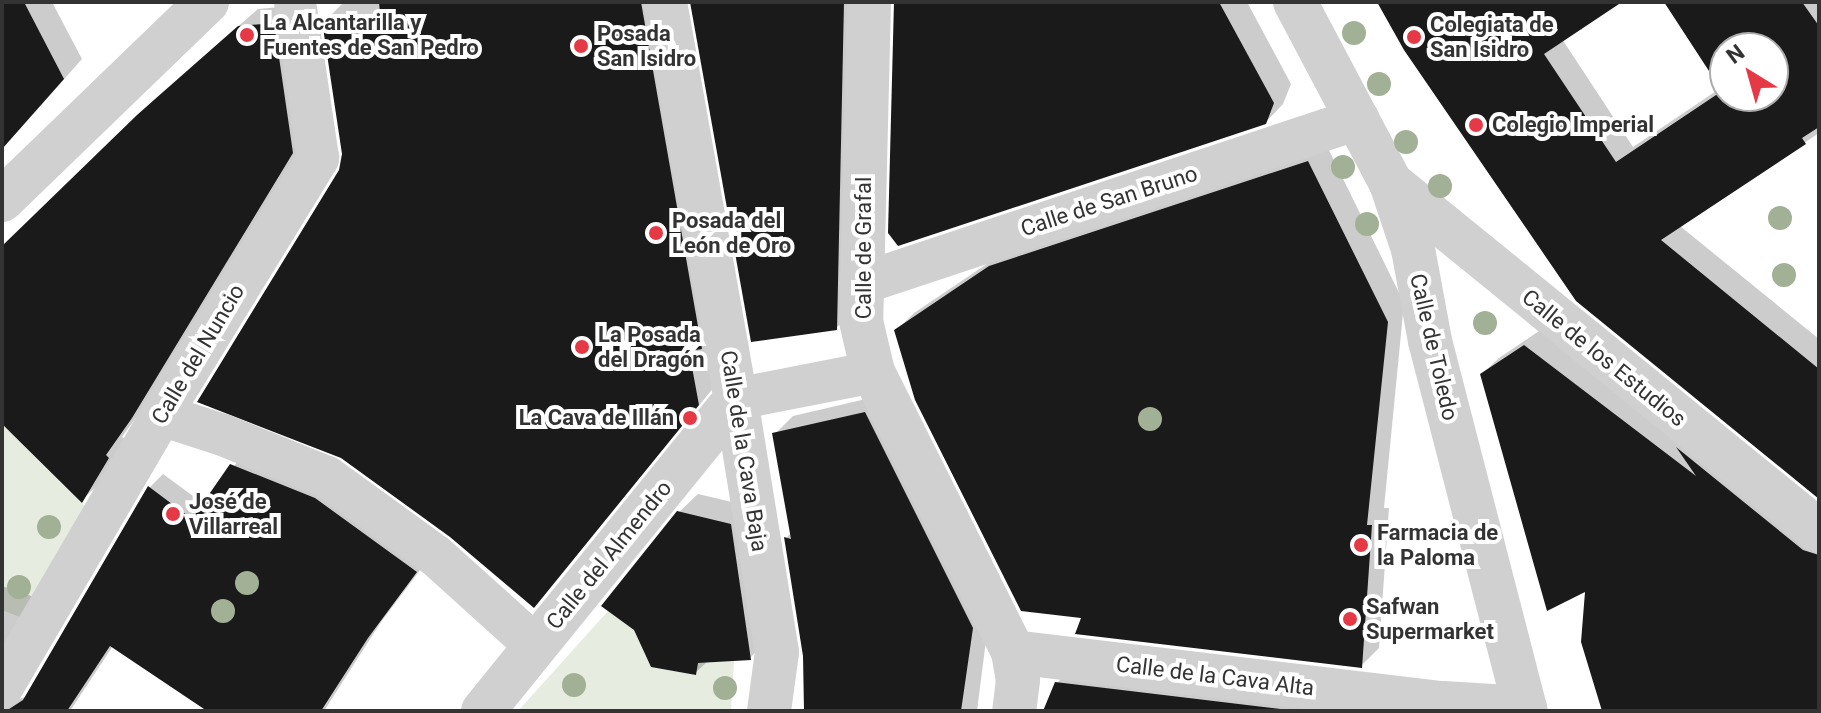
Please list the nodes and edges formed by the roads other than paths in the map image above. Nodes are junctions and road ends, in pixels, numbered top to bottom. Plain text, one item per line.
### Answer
1 (295, 2) edge
2 (665, 2) edge
3 (869, 2) edge
4 (1295, 2) edge
5 (192, 9) edge
6 (1358, 119) junction
7 (1391, 183) junction
8 (2, 200) edge
9 (860, 284) junction
10 (873, 372) junction
11 (736, 399) junction
12 (161, 415) junction
13 (1819, 531) edge
14 (535, 645) junction
15 (1013, 652) junction
16 (2, 688) edge
17 (1525, 710) edge
18 (483, 711) edge
19 (769, 711) edge
20 (1014, 711) edge

1 - 12 street, Calle del Nuncio
2 - 11 street, Calle de la Cava Baja
3 - 9 street, Calle de Grafal
4 - 6 street, Calle de Toledo
5 - 8 street
6 - 7 street, Calle de Toledo
6 - 9 street, Calle de San Bruno
7 - 13 street, Calle de los Estudios
7 - 17 street, Calle de Toledo
9 - 10 street, Calle de Grafal
10 - 11 street
10 - 15 street, Calle de Grafal
11 - 14 street, Calle del Almendro
11 - 19 street, Calle de la Cava Baja
12 - 14 street
12 - 16 street, Calle del Nuncio
14 - 18 street, Calle del Almendro
15 - 17 street, Calle de la Cava Alta
15 - 20 street

